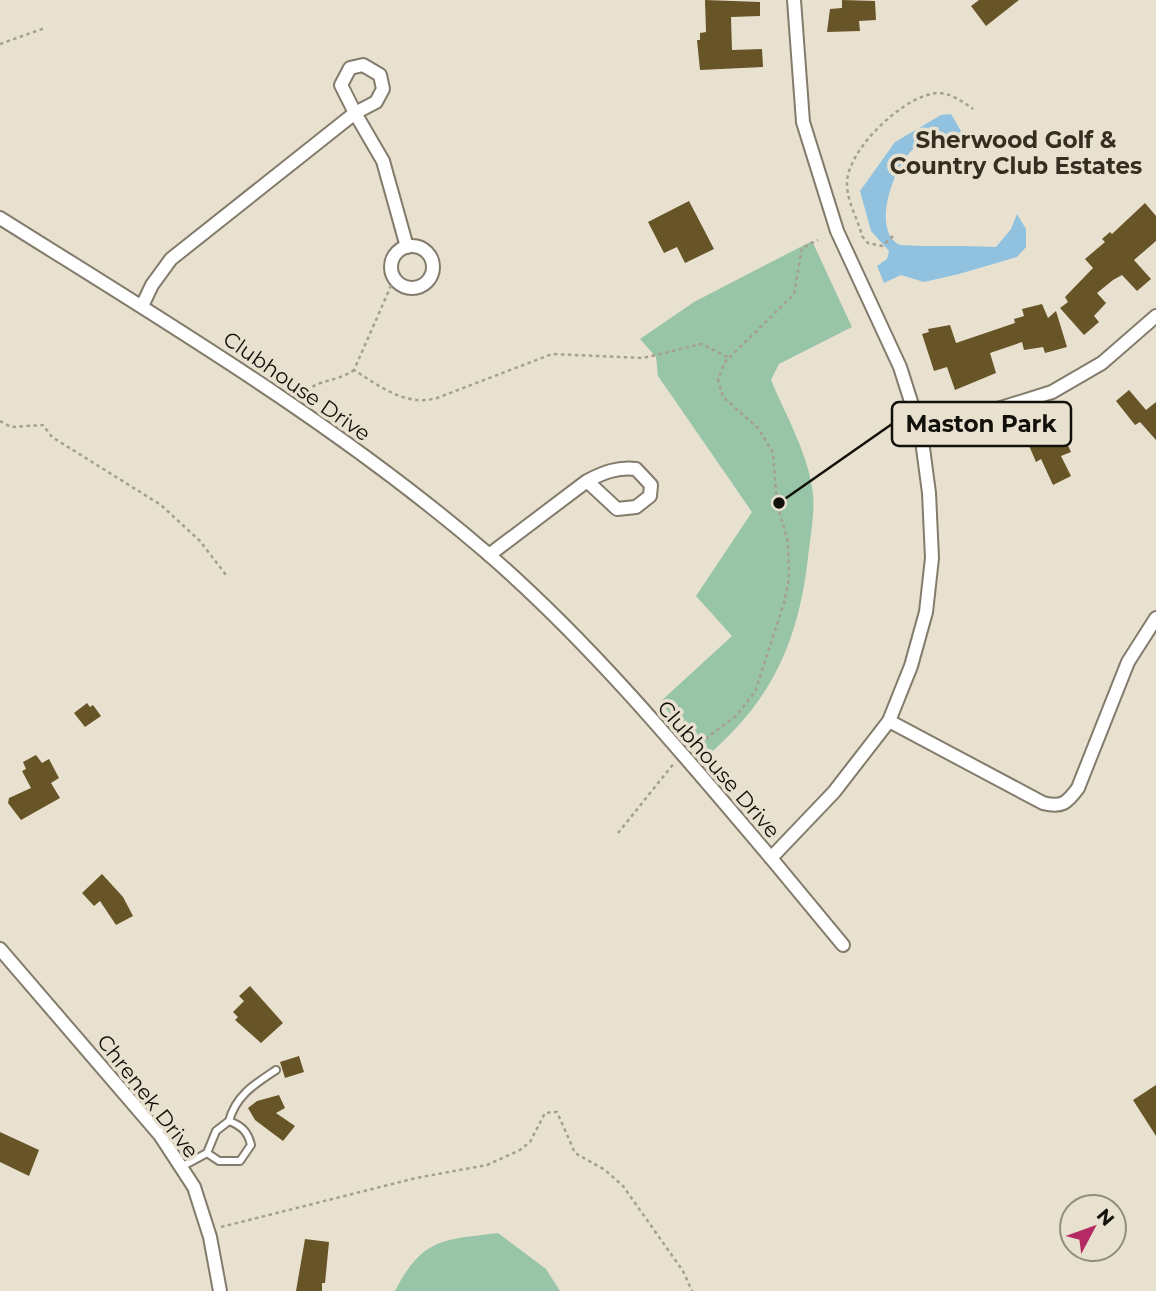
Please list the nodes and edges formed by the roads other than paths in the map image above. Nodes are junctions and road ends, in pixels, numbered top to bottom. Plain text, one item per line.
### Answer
1 (794, 0) edge
2 (0, 218) edge
3 (407, 247) junction
4 (142, 306) junction
5 (1156, 317) edge
6 (920, 433) junction
7 (587, 481) junction
8 (489, 555) junction
9 (1156, 618) edge
10 (889, 721) junction
11 (771, 858) junction
12 (843, 945) dead end
13 (0, 949) edge
14 (276, 1070) dead end
15 (229, 1121) junction
16 (207, 1153) junction
17 (181, 1167) junction
18 (220, 1291) edge

1 - 6 street, Clubhouse Drive
2 - 4 street, Clubhouse Drive
3 - 3 street
3 - 4 street
4 - 8 street, Clubhouse Drive
5 - 6 street
6 - 10 street, Clubhouse Drive
7 - 7 street
7 - 8 street
8 - 11 street, Clubhouse Drive
9 - 10 street
10 - 11 street, Clubhouse Drive
11 - 12 street
13 - 17 street, Chrenek Drive
14 - 15 lane
15 - 16 lane
15 - 16 lane
16 - 17 lane
17 - 18 street, Chrenek Drive

